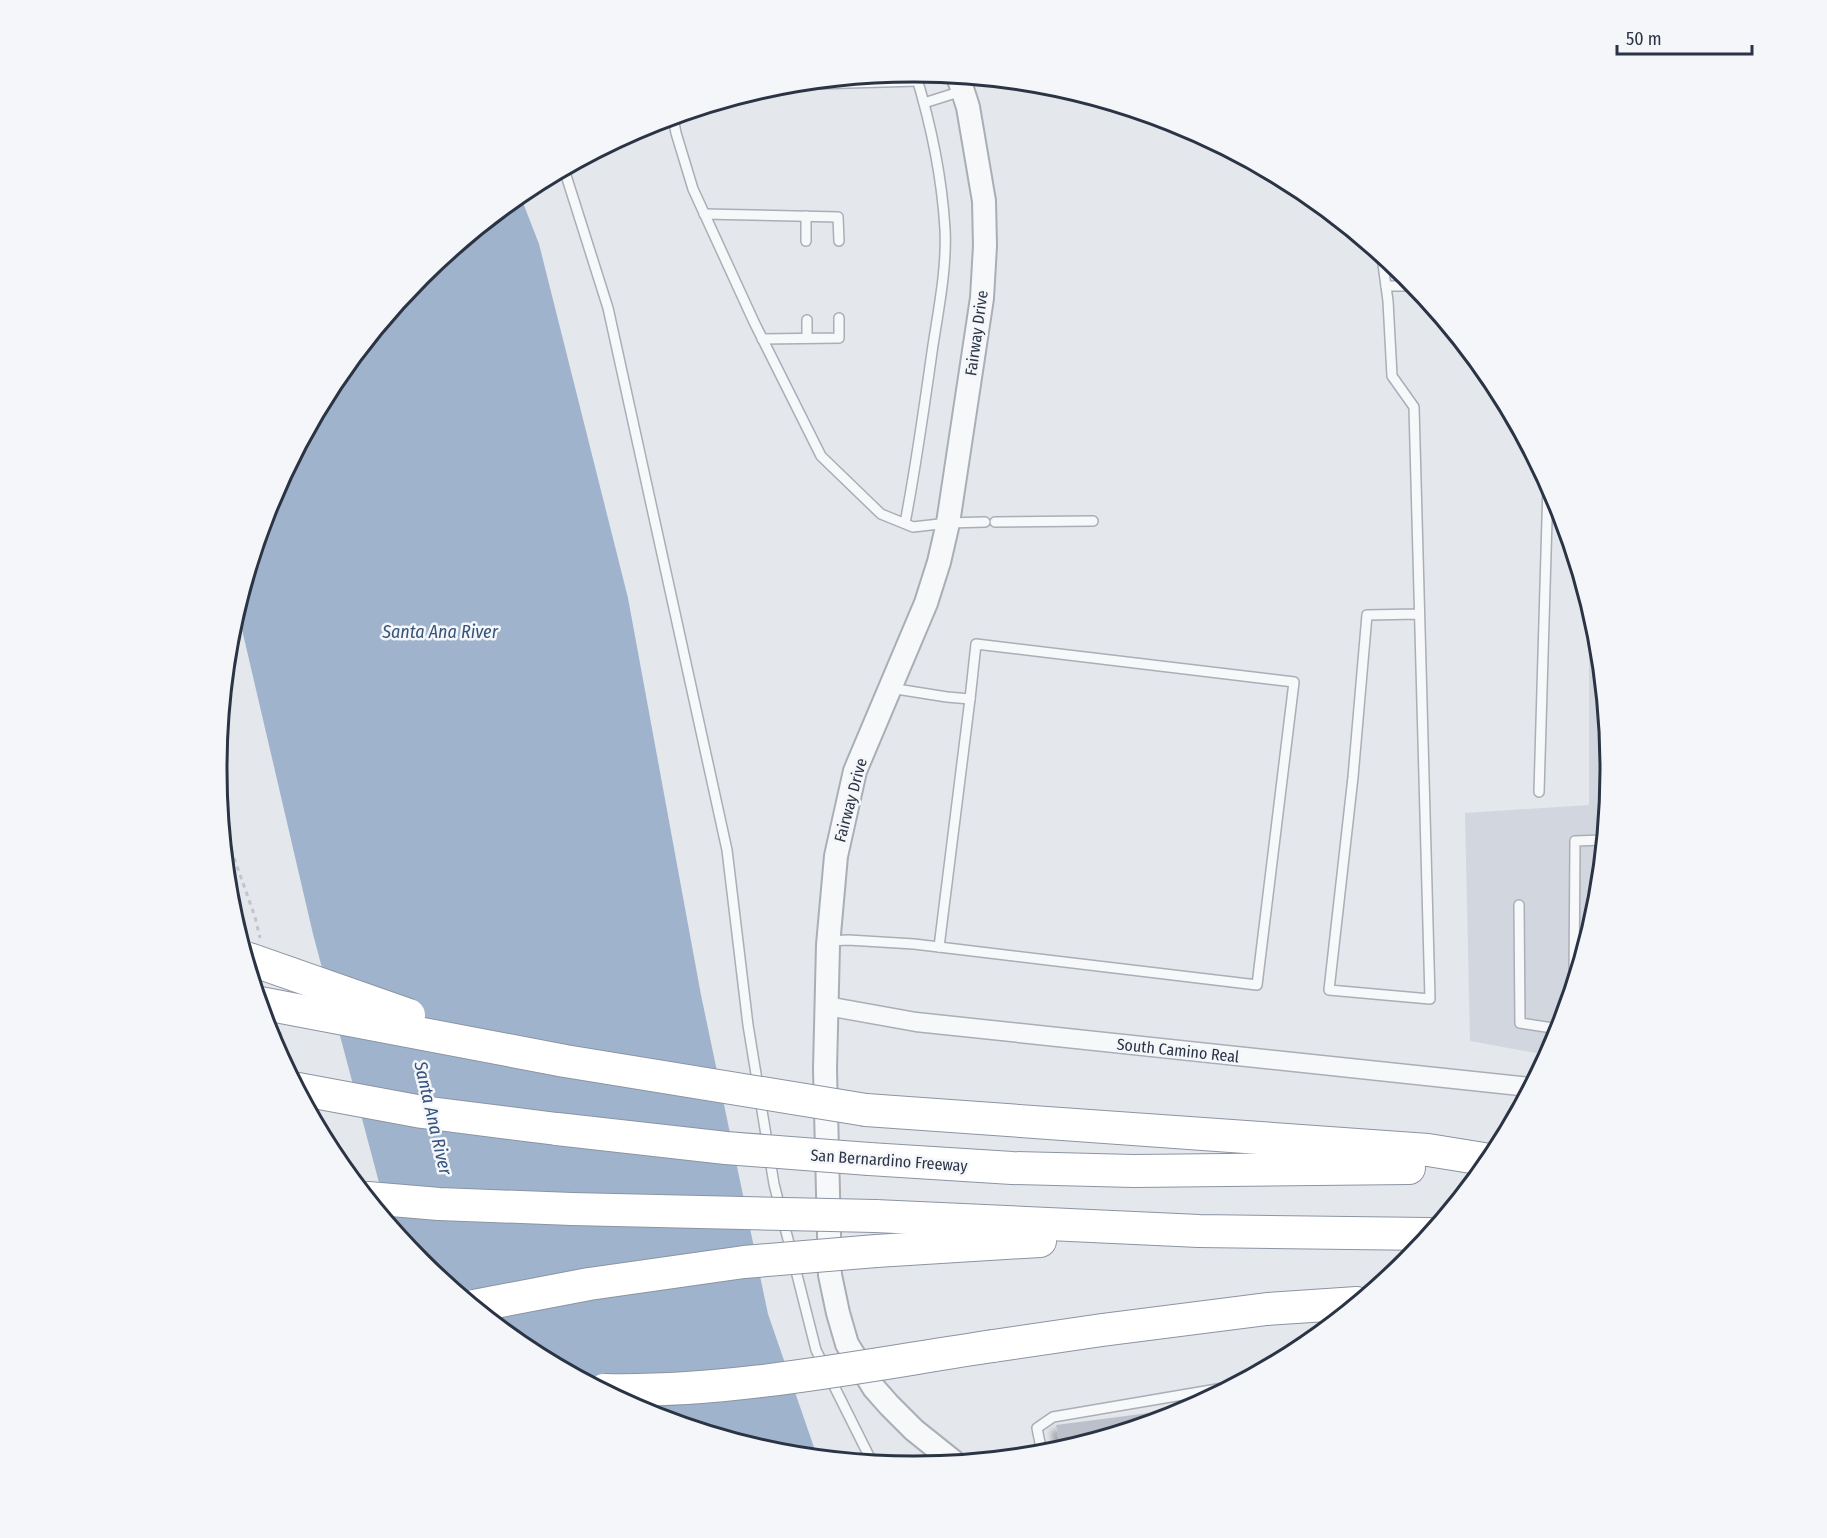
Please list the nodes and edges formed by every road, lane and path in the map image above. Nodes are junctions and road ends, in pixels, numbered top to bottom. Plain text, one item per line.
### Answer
1 (918, 82) edge
2 (961, 84) edge
3 (924, 103) junction
4 (675, 126) edge
5 (566, 176) edge
6 (704, 214) junction
7 (806, 216) junction
8 (806, 241) dead end
9 (839, 241) dead end
10 (1384, 270) edge
11 (1386, 286) junction
12 (1401, 286) edge
13 (839, 318) dead end
14 (807, 320) dead end
15 (762, 339) junction
16 (807, 339) junction
17 (1547, 505) edge
18 (1093, 521) dead end
19 (985, 522) dead end
20 (995, 522) dead end
21 (905, 523) junction
22 (948, 523) junction
23 (1418, 614) junction
24 (890, 688) junction
25 (970, 699) junction
26 (1539, 792) dead end
27 (1596, 840) edge
28 (1519, 905) dead end
29 (828, 941) junction
30 (939, 947) junction
31 (1574, 956) edge
32 (254, 961) edge
33 (269, 1005) edge
34 (827, 1006) junction
35 (1550, 1028) edge
36 (565, 1061) junction
37 (1522, 1086) edge
38 (308, 1091) edge
39 (1478, 1158) edge
40 (1472, 1167) edge
41 (379, 1199) edge
42 (1199, 1231) junction
43 (1419, 1234) edge
44 (1344, 1303) edge
45 (484, 1304) edge
46 (621, 1390) edge
47 (1202, 1392) edge
48 (1040, 1443) edge
49 (868, 1454) edge
50 (945, 1455) edge

1 - 3 lane
2 - 3 lane
2 - 22 street, Fairway Drive
3 - 21 lane
4 - 6 lane
5 - 49 lane
6 - 7 lane
6 - 15 lane
7 - 8 lane
7 - 9 lane
10 - 11 lane
11 - 12 lane
11 - 23 lane
13 - 16 lane
14 - 16 lane
15 - 16 lane
15 - 21 lane
17 - 26 lane
18 - 20 lane
19 - 22 lane
21 - 22 lane
22 - 24 street, Fairway Drive
23 - 23 lane
24 - 25 lane
24 - 29 street, Fairway Drive
25 - 30 lane
25 - 30 lane
27 - 31 lane
28 - 35 lane
29 - 30 lane
29 - 34 street, Fairway Drive
32 - 36 highway, bridge
33 - 36 highway, bridge
34 - 37 street, South Camino Real
34 - 50 street, Fairway Drive
36 - 39 highway, bridge
38 - 40 highway, San Bernardino Freeway, bridge
41 - 42 highway, bridge
42 - 43 highway
42 - 45 highway, bridge
44 - 46 highway, bridge
47 - 48 lane

